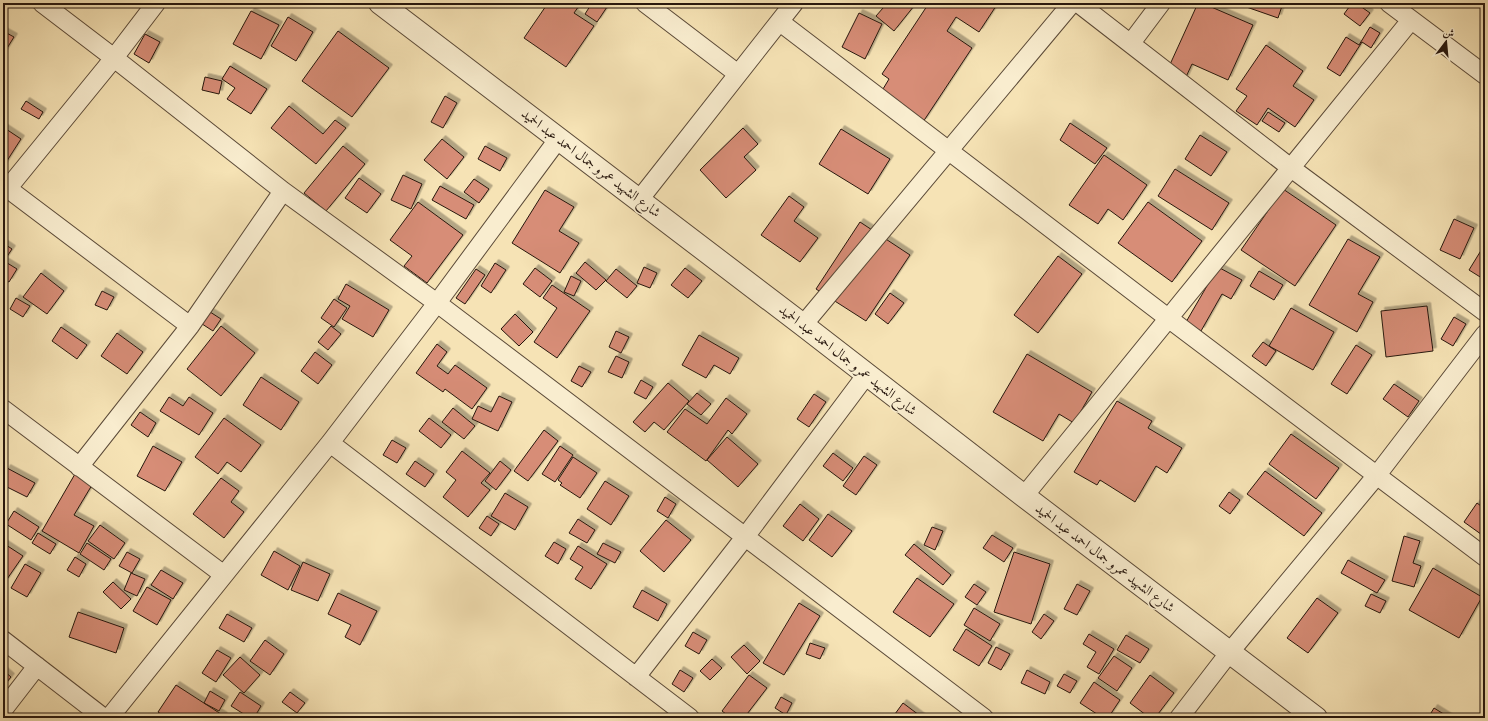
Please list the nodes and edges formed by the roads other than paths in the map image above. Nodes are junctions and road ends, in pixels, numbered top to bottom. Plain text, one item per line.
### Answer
1 (42, 3) edge
2 (156, 3) edge
3 (380, 3) edge
4 (645, 3) edge
5 (794, 3) edge
6 (1072, 3) edge
7 (1078, 3) edge
8 (1161, 3) edge
9 (1389, 3) edge
10 (1411, 20) junction
11 (780, 22) junction
12 (1131, 43) junction
13 (114, 58) junction
14 (738, 74) junction
15 (1485, 75) edge
16 (559, 138) junction
17 (949, 151) junction
18 (1291, 168) junction
19 (5, 187) edge
20 (283, 191) junction
21 (639, 200) junction
22 (437, 303) junction
23 (1485, 312) edge
24 (1168, 318) junction
25 (803, 325) junction
26 (190, 326) junction
27 (1485, 334) edge
28 (867, 374) junction
29 (3, 409) edge
30 (330, 444) junction
31 (79, 467) junction
32 (1377, 475) junction
33 (1024, 496) junction
34 (745, 537) junction
35 (1485, 557) edge
36 (224, 575) junction
37 (3, 640) edge
38 (1229, 652) junction
39 (37, 666) junction
40 (636, 677) junction
41 (3, 710) edge
42 (104, 718) edge
43 (109, 718) edge
44 (690, 718) edge
45 (984, 718) edge
46 (1179, 718) edge
47 (1316, 718) edge

1 - 13 street
2 - 13 street
3 - 16 street, شارع الشهيد عمرو جمال احمد عبد الحميد
4 - 14 street
5 - 11 street
6 - 17 street
7 - 12 street
8 - 12 street
9 - 10 street
10 - 15 street
10 - 18 street
11 - 14 street
11 - 17 street
12 - 18 street
13 - 19 street
13 - 20 street
14 - 21 street
16 - 21 street, شارع الشهيد عمرو جمال احمد عبد الحميد
16 - 22 street
17 - 24 street
17 - 25 street
18 - 23 street
18 - 24 street
19 - 26 street
20 - 22 street
20 - 26 street
21 - 25 street, شارع الشهيد عمرو جمال احمد عبد الحميد
22 - 30 street
22 - 34 street
24 - 32 street
24 - 33 street
25 - 28 street, شارع الشهيد عمرو جمال احمد عبد الحميد
26 - 31 street
27 - 32 street
28 - 33 street, شارع الشهيد عمرو جمال احمد عبد الحميد
28 - 34 street
29 - 31 street
30 - 36 street
30 - 40 street
31 - 36 street
32 - 35 street
32 - 38 street
33 - 38 street, شارع الشهيد عمرو جمال احمد عبد الحميد
34 - 40 street
34 - 45 street
36 - 43 street
37 - 39 street
38 - 46 street
38 - 47 street, شارع الشهيد عمرو جمال احمد عبد الحميد
39 - 41 street
39 - 42 street
40 - 44 street

